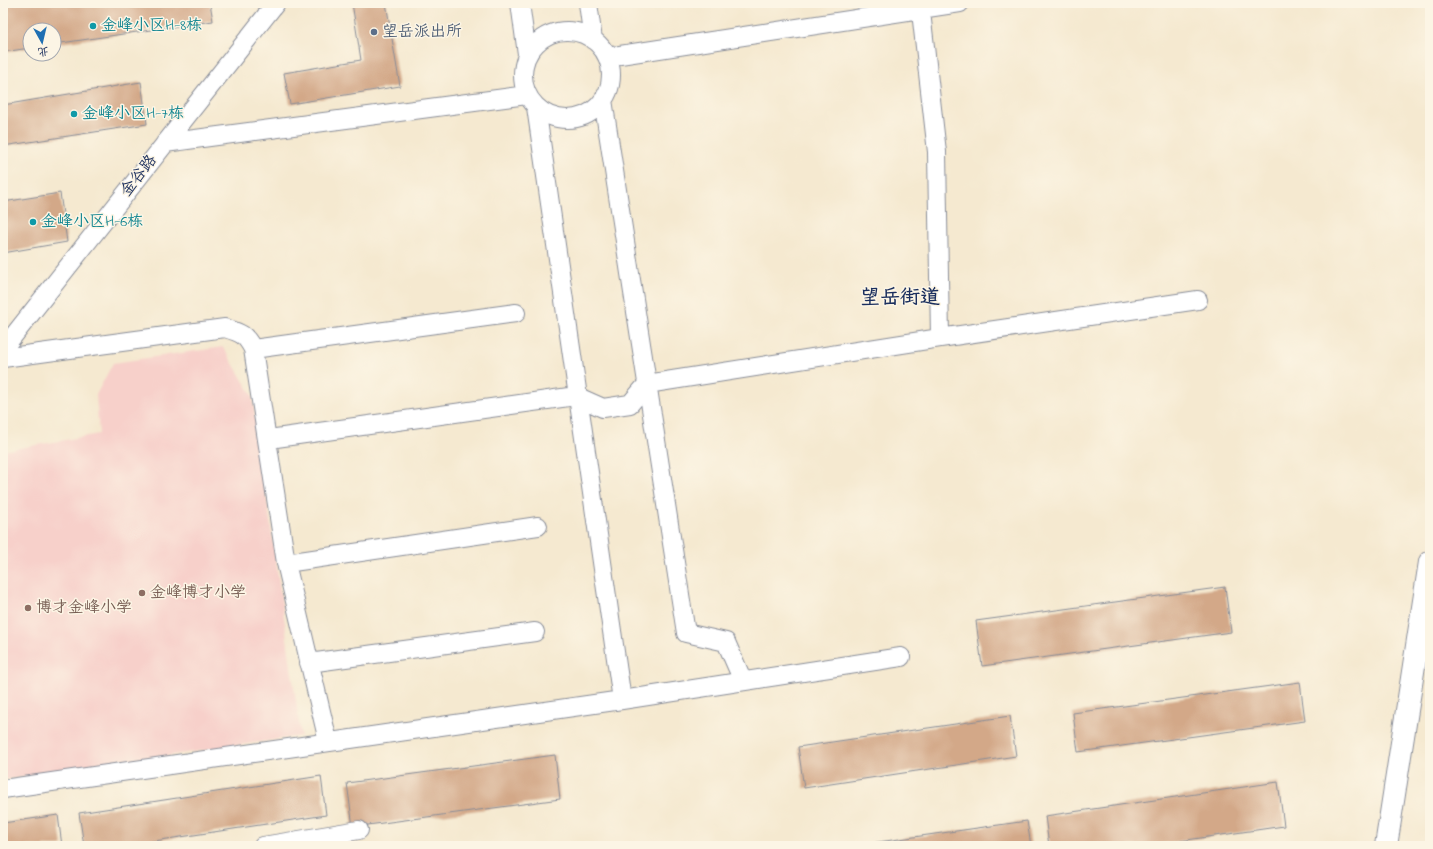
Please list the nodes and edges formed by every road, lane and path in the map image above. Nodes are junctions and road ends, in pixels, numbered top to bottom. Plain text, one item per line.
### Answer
1 (276, 3) edge
2 (520, 3) edge
3 (588, 3) edge
4 (960, 3) edge
5 (921, 6) edge
6 (593, 40) junction
7 (527, 54) junction
8 (607, 57) junction
9 (603, 100) junction
10 (531, 101) junction
11 (165, 143) junction
12 (1198, 300) dead end
13 (516, 313) dead end
14 (940, 338) junction
15 (3, 349) edge
16 (254, 349) junction
17 (3, 358) edge
18 (647, 384) junction
19 (576, 396) junction
20 (268, 439) junction
21 (538, 526) dead end
22 (1430, 562) edge
23 (286, 563) junction
24 (536, 632) dead end
25 (900, 657) dead end
26 (309, 663) junction
27 (743, 681) junction
28 (622, 700) junction
29 (328, 741) junction
30 (3, 789) edge
31 (359, 830) dead end
32 (263, 846) edge
33 (1386, 846) edge

1 - 11 street, 金谷路
2 - 7 street
3 - 6 street
4 - 5 street
5 - 8 street
5 - 14 street
6 - 7 street
6 - 8 street
7 - 10 street
8 - 9 street
9 - 10 street
9 - 18 street
10 - 11 street
10 - 19 street
11 - 15 street, 金谷路
12 - 14 street
13 - 16 street
14 - 18 street
16 - 17 street
16 - 20 street
18 - 19 street
18 - 27 street
19 - 20 street
19 - 28 street
20 - 23 street
21 - 23 street
22 - 33 street
23 - 26 street
24 - 26 street
25 - 27 street
26 - 29 street
27 - 28 street
28 - 29 street
29 - 30 street
31 - 32 street

